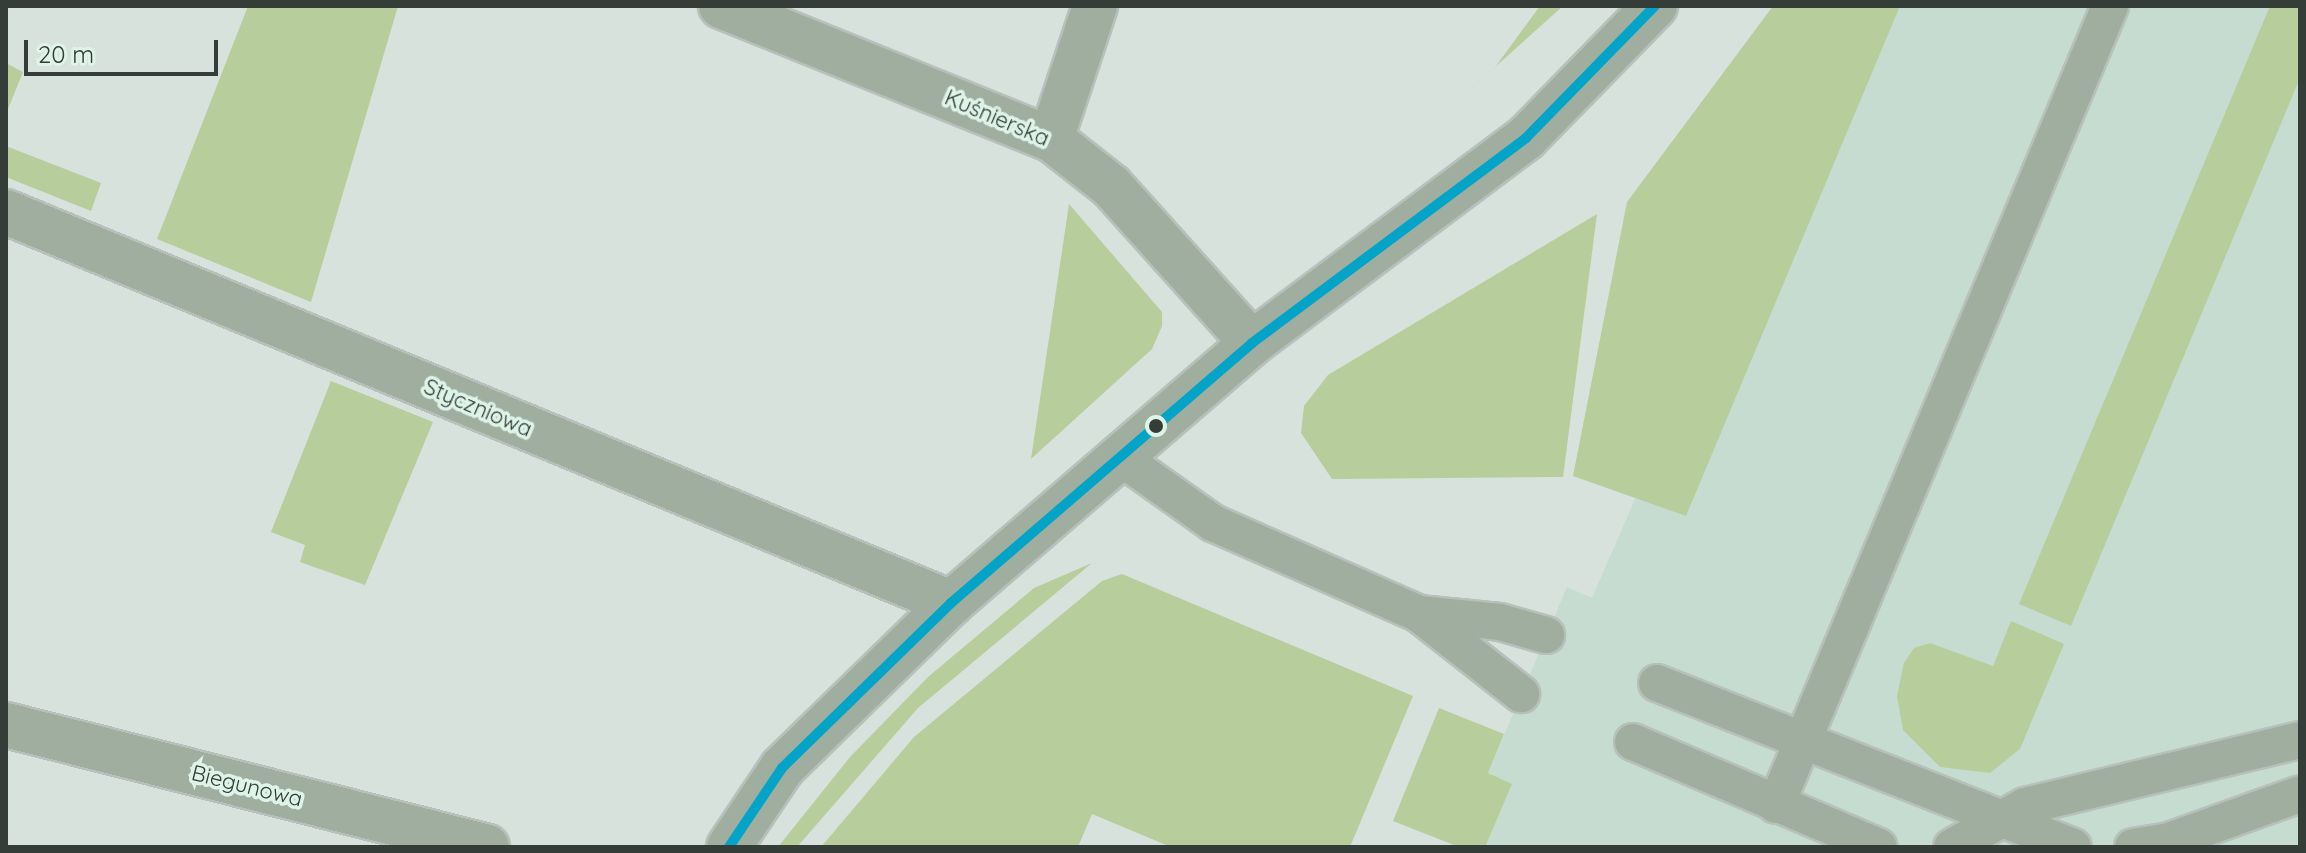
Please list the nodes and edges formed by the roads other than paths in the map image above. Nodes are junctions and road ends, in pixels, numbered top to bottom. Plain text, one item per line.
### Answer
1 (721, 6) edge
2 (1095, 6) edge
3 (1655, 6) edge
4 (2110, 6) edge
5 (1051, 139) junction
6 (6, 212) edge
7 (1252, 343) junction
8 (1117, 455) junction
9 (951, 603) junction
10 (1419, 614) junction
11 (1546, 635) dead end
12 (1657, 683) dead end
13 (1521, 694) dead end
14 (6, 725) edge
15 (2300, 740) edge
16 (1633, 742) dead end
17 (1802, 743) junction
18 (2300, 794) edge
19 (1776, 805) junction
20 (1998, 820) junction
21 (487, 847) edge
22 (729, 847) edge
23 (1879, 847) edge
24 (1952, 847) edge
25 (2073, 847) edge
26 (2133, 847) edge

1 - 5 street, Kuśnierska
2 - 5 street
3 - 7 street
4 - 17 lane
5 - 7 street, Kuśnierska
6 - 9 street, Styczniowa
7 - 8 street
8 - 9 street
8 - 10 lane
9 - 22 street
10 - 11 lane
10 - 13 lane
12 - 17 lane
14 - 21 street, Biegunowa
15 - 20 lane
16 - 19 lane
17 - 19 lane
17 - 20 lane
18 - 26 lane
19 - 23 lane
20 - 24 lane
20 - 25 lane

